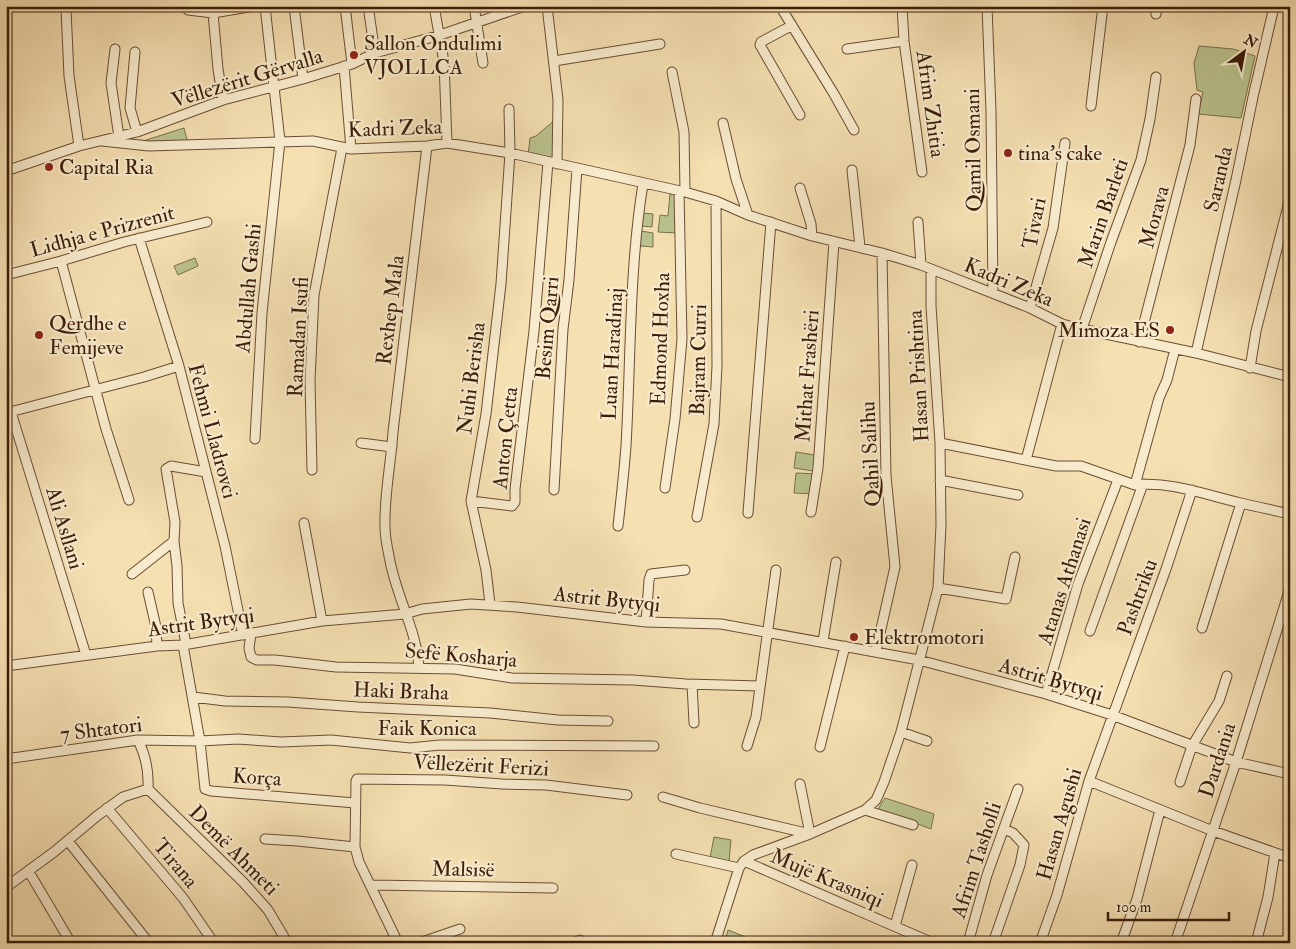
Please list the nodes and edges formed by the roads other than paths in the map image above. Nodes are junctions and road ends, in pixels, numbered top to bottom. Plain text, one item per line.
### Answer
1 (59, 6) edge
2 (187, 6) edge
3 (256, 6) edge
4 (265, 6) edge
5 (294, 6) edge
6 (345, 6) edge
7 (368, 6) edge
8 (434, 6) edge
9 (474, 6) edge
10 (525, 6) edge
11 (547, 6) edge
12 (780, 6) edge
13 (902, 6) edge
14 (987, 6) edge
15 (1103, 6) edge
16 (1273, 11) dead end
17 (213, 13) junction
18 (477, 21) junction
19 (791, 26) junction
20 (440, 35) junction
21 (904, 41) junction
22 (660, 44) dead end
23 (115, 49) dead end
24 (848, 49) dead end
25 (135, 52) dead end
26 (374, 52) junction
27 (554, 61) junction
28 (483, 63) dead end
29 (348, 65) junction
30 (672, 72) dead end
31 (1156, 77) dead end
32 (302, 79) junction
33 (274, 87) junction
34 (1196, 99) dead end
35 (223, 100) junction
36 (1091, 106) dead end
37 (508, 109) dead end
38 (800, 115) dead end
39 (722, 123) dead end
40 (854, 130) dead end
41 (137, 132) junction
42 (119, 137) junction
43 (102, 141) junction
44 (280, 141) junction
45 (447, 143) junction
46 (1065, 143) dead end
47 (79, 146) junction
48 (427, 146) junction
49 (346, 148) junction
50 (510, 153) junction
51 (552, 163) junction
52 (577, 168) junction
53 (6, 170) edge
54 (852, 170) dead end
55 (922, 172) dead end
56 (643, 184) junction
57 (800, 188) dead end
58 (682, 191) junction
59 (1290, 198) edge
60 (716, 201) junction
61 (748, 215) junction
62 (207, 222) dead end
63 (771, 222) junction
64 (918, 222) dead end
65 (812, 236) junction
66 (139, 238) junction
67 (834, 242) junction
68 (860, 247) junction
69 (882, 253) junction
70 (61, 261) junction
71 (921, 265) junction
72 (931, 269) junction
73 (6, 275) edge
74 (993, 293) junction
75 (1030, 308) junction
76 (1062, 324) junction
77 (1082, 329) junction
78 (1139, 342) junction
79 (1175, 349) junction
80 (1196, 354) junction
81 (179, 366) junction
82 (1250, 368) junction
83 (1290, 377) edge
84 (95, 390) junction
85 (9, 413) edge
86 (255, 439) dead end
87 (361, 442) dead end
88 (940, 443) junction
89 (392, 448) junction
90 (1026, 460) junction
91 (312, 470) dead end
92 (206, 472) junction
93 (940, 480) junction
94 (1118, 480) junction
95 (1139, 484) junction
96 (665, 488) dead end
97 (554, 490) dead end
98 (1192, 490) junction
99 (1018, 496) dead end
100 (129, 500) dead end
101 (471, 501) junction
102 (1241, 503) junction
103 (811, 512) dead end
104 (748, 513) dead end
105 (1290, 514) edge
106 (697, 517) dead end
107 (304, 523) dead end
108 (618, 526) dead end
109 (174, 541) junction
110 (1015, 557) dead end
111 (836, 562) dead end
112 (685, 570) dead end
113 (776, 570) dead end
114 (132, 574) dead end
115 (938, 588) junction
116 (1290, 588) edge
117 (148, 592) dead end
118 (490, 604) junction
119 (405, 614) junction
120 (322, 621) junction
121 (646, 622) junction
122 (1202, 628) dead end
123 (767, 631) junction
124 (1090, 631) dead end
125 (247, 634) junction
126 (823, 641) junction
127 (184, 645) junction
128 (157, 646) junction
129 (846, 646) junction
130 (876, 651) junction
131 (86, 655) junction
132 (919, 660) junction
133 (6, 666) edge
134 (419, 668) junction
135 (1227, 676) dead end
136 (692, 684) junction
137 (760, 686) junction
138 (1046, 694) junction
139 (193, 697) junction
140 (1112, 714) junction
141 (608, 721) dead end
142 (694, 723) dead end
143 (901, 732) junction
144 (138, 740) junction
145 (200, 741) junction
146 (927, 741) dead end
147 (654, 746) dead end
148 (747, 746) dead end
149 (820, 746) dead end
150 (1192, 746) junction
151 (6, 758) edge
152 (1236, 762) junction
153 (1290, 774) edge
154 (1089, 781) junction
155 (1180, 782) dead end
156 (800, 784) dead end
157 (148, 789) junction
158 (1018, 790) dead end
159 (627, 795) dead end
160 (663, 797) dead end
161 (355, 803) junction
162 (107, 808) junction
163 (865, 810) junction
164 (1160, 810) junction
165 (913, 825) dead end
166 (1004, 829) junction
167 (1213, 831) junction
168 (810, 834) junction
169 (265, 839) dead end
170 (68, 841) junction
171 (355, 847) junction
172 (1275, 853) junction
173 (676, 854) dead end
174 (1290, 858) edge
175 (741, 865) junction
176 (912, 866) dead end
177 (28, 872) junction
178 (371, 885) junction
179 (553, 888) dead end
180 (6, 889) edge
181 (895, 926) junction
182 (460, 930) dead end
183 (394, 941) edge
184 (287, 942) edge
185 (71, 943) edge
186 (149, 943) edge
187 (214, 943) edge
188 (419, 943) edge
189 (715, 943) edge
190 (933, 943) edge
191 (968, 943) edge
192 (993, 943) edge
193 (1040, 943) edge
194 (1121, 943) edge
195 (1175, 943) edge
196 (1256, 943) edge

1 - 47 street
2 - 17 street
3 - 17 street
4 - 33 street, Abdullah Gashi
5 - 32 street
6 - 29 street, Ramadan Isufi
7 - 26 street
8 - 20 street
9 - 18 street
10 - 18 street, Vëllezërit Gërvalla
11 - 27 street
12 - 19 street
13 - 21 street, Afrim Zhitia
14 - 74 street, Qamil Osmani
15 - 36 street
16 - 80 street, Saranda
17 - 35 street
18 - 20 street, Vëllezërit Gërvalla
18 - 28 street
19 - 38 street
19 - 40 street
20 - 26 street, Vëllezërit Gërvalla
20 - 45 street
21 - 24 street, Afrim Zhitia
21 - 55 street, Afrim Zhitia
22 - 27 street
23 - 42 street
25 - 41 street
26 - 29 street, Vëllezërit Gërvalla
27 - 51 street
29 - 32 street, Vëllezërit Gërvalla
29 - 49 street, Ramadan Isufi
30 - 58 street
31 - 77 street, Marin Barleti
32 - 33 street, Vëllezërit Gërvalla
33 - 35 street, Vëllezërit Gërvalla
33 - 44 street, Abdullah Gashi
34 - 78 street, Morava
35 - 41 street, Vëllezërit Gërvalla
37 - 50 street, Nuhi Berisha
39 - 61 street
41 - 42 street, Vëllezërit Gërvalla
42 - 43 street, Vëllezërit Gërvalla
43 - 44 street, Kadri Zeka
43 - 47 street, Vëllezërit Gërvalla
44 - 49 street, Kadri Zeka
44 - 86 street, Abdullah Gashi
45 - 48 street, Kadri Zeka
45 - 50 street, Kadri Zeka
46 - 75 street, Tivari
47 - 53 street, Vëllezërit Gërvalla
48 - 49 street, Kadri Zeka
48 - 89 street, Rexhep Mala
49 - 91 street, Ramadan Isufi
50 - 51 street, Kadri Zeka
50 - 101 street, Nuhi Berisha
51 - 52 street, Kadri Zeka
51 - 101 street, Anton Çetta
52 - 56 street, Kadri Zeka
52 - 97 street, Besim Qarri
54 - 68 street
56 - 58 street, Kadri Zeka
56 - 108 street, Luan Haradinaj
57 - 65 street
58 - 60 street, Kadri Zeka
58 - 96 street, Edmond Hoxha
59 - 82 street
60 - 61 street, Kadri Zeka
60 - 106 street, Bajram Curri
61 - 63 street, Kadri Zeka
62 - 66 street, Lidhja e Prizrenit
63 - 65 street, Kadri Zeka
63 - 104 street
64 - 71 street
65 - 67 street, Kadri Zeka
66 - 70 street, Lidhja e Prizrenit
66 - 81 street, Fehmi Lladrovci
67 - 68 street, Kadri Zeka
67 - 103 street, Mithat Frashëri
68 - 69 street, Kadri Zeka
69 - 71 street, Kadri Zeka
69 - 130 street, Qahil Salihu
70 - 73 street, Lidhja e Prizrenit
70 - 84 street
71 - 72 street, Kadri Zeka
72 - 74 street, Kadri Zeka
72 - 88 street, Hasan Prishtina
74 - 75 street, Kadri Zeka
75 - 76 street, Kadri Zeka
76 - 77 street, Kadri Zeka
76 - 90 street
77 - 78 street, Kadri Zeka
78 - 79 street, Kadri Zeka
79 - 80 street, Kadri Zeka
79 - 95 street
80 - 82 street, Kadri Zeka
81 - 84 street
81 - 92 street, Fehmi Lladrovci
82 - 83 street, Kadri Zeka
84 - 85 street
84 - 100 street
85 - 131 street, Ali Asllani
87 - 89 street
88 - 90 street
88 - 93 street, Hasan Prishtina
89 - 119 street, Rexhep Mala
90 - 94 street
92 - 109 street
92 - 125 street, Fehmi Lladrovci
93 - 99 street
93 - 115 street, Hasan Prishtina
94 - 95 street
94 - 138 street, Atanas Athanasi
95 - 98 street
95 - 124 street
98 - 102 street
98 - 140 street, Pashtriku
101 - 118 street, Nuhi Berisha
102 - 105 street
102 - 122 street
107 - 120 street
109 - 114 street
109 - 127 street
110 - 115 street
111 - 126 street
112 - 121 street
113 - 123 street
115 - 132 street, Hasan Prishtina
116 - 152 street, Dardania
117 - 128 street
118 - 119 street, Astrit Bytyqi
118 - 121 street, Astrit Bytyqi
119 - 120 street, Astrit Bytyqi
119 - 134 street, Rexhep Mala
120 - 125 street, Astrit Bytyqi
121 - 123 street, Astrit Bytyqi
123 - 126 street, Astrit Bytyqi
123 - 137 street
125 - 127 street, Astrit Bytyqi
125 - 134 street, Sefë Kosharja
126 - 129 street, Astrit Bytyqi
127 - 128 street, Astrit Bytyqi
127 - 139 street
128 - 131 street, Astrit Bytyqi
129 - 130 street, Astrit Bytyqi
129 - 149 street
130 - 132 street, Astrit Bytyqi
131 - 133 street, Astrit Bytyqi
132 - 138 street, Astrit Bytyqi
132 - 143 street, Hasan Prishtina
134 - 136 street, Sefë Kosharja
135 - 150 street
136 - 137 street, Sefë Kosharja
136 - 142 street
137 - 148 street
138 - 140 street, Astrit Bytyqi
139 - 141 street, Haki Braha
139 - 145 street
140 - 150 street, Astrit Bytyqi
140 - 154 street, Hasan Agushi
143 - 146 street
143 - 163 street, Hasan Prishtina
144 - 145 street, 7 Shtatori
144 - 151 street, 7 Shtatori
144 - 157 street
145 - 147 street, Faik Konica
145 - 161 street, Korça
150 - 152 street, Astrit Bytyqi
150 - 155 street
152 - 153 street, Astrit Bytyqi
152 - 167 street, Dardania
154 - 164 street
154 - 193 street, Hasan Agushi
156 - 168 street
157 - 162 street
157 - 184 street, Demë Ahmeti
158 - 166 street, Afrim Tasholli
159 - 161 street, Vëllezërit Ferizi
160 - 168 street
161 - 171 street
162 - 170 street
162 - 187 street, Tirana
163 - 165 street
163 - 168 street, Hasan Prishtina
164 - 167 street
164 - 194 street
166 - 191 street, Afrim Tasholli
166 - 192 street
167 - 172 street
167 - 195 street, Dardania
168 - 175 street, Hasan Prishtina
169 - 171 street
170 - 177 street
170 - 186 street
171 - 178 street
172 - 174 street
172 - 196 street
173 - 175 street
175 - 181 street, Mujë Krasniqi
175 - 189 street
176 - 181 street, Mujë Krasniqi
177 - 180 street
177 - 185 street
178 - 179 street, Malsisë
178 - 183 street
181 - 190 street, Mujë Krasniqi
182 - 188 street

